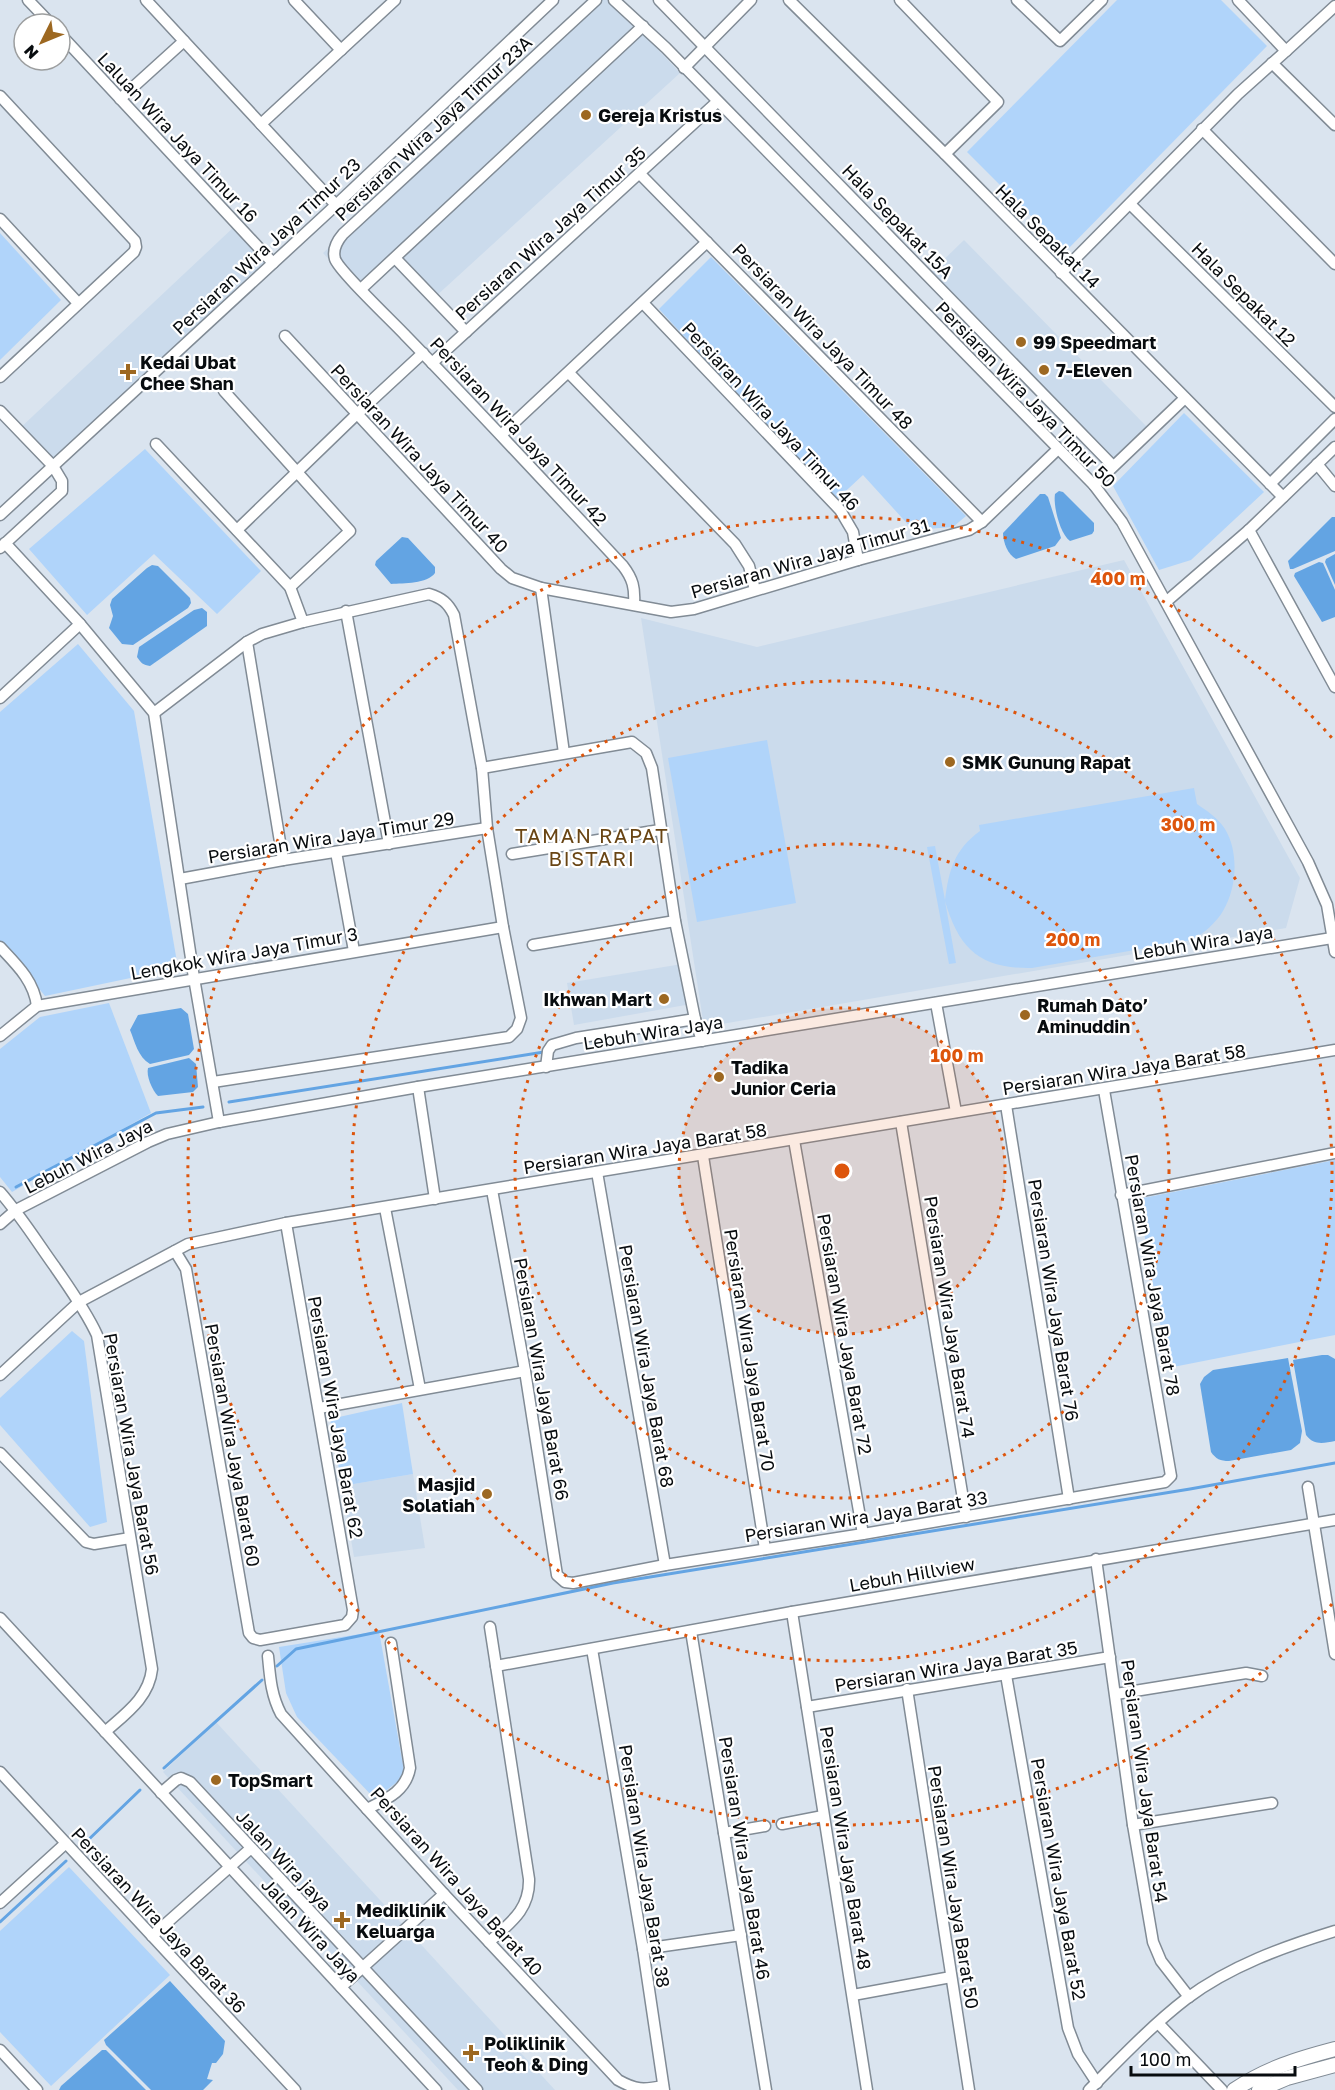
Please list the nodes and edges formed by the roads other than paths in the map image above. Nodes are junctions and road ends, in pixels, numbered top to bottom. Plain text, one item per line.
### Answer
1 (28, 0) edge
2 (146, 0) edge
3 (294, 0) edge
4 (395, 0) edge
5 (553, 0) edge
6 (596, 0) edge
7 (614, 0) edge
8 (659, 0) edge
9 (751, 0) edge
10 (789, 0) edge
11 (900, 0) edge
12 (1017, 0) edge
13 (1102, 0) edge
14 (1238, 0) edge
15 (1335, 6) edge
16 (40, 12) edge
17 (643, 26) junction
18 (184, 41) junction
19 (704, 46) junction
20 (1282, 46) junction
21 (72, 47) edge
22 (341, 50) junction
23 (1272, 63) junction
24 (684, 68) junction
25 (0, 96) edge
26 (120, 99) junction
27 (717, 102) junction
28 (261, 124) junction
29 (1335, 125) edge
30 (1202, 129) junction
31 (945, 154) junction
32 (640, 174) junction
33 (1130, 204) junction
34 (336, 205) junction
35 (0, 219) edge
36 (707, 242) junction
37 (395, 258) junction
38 (273, 263) junction
39 (1335, 264) edge
40 (1061, 273) junction
41 (361, 289) junction
42 (78, 303) junction
43 (643, 303) junction
44 (466, 332) junction
45 (285, 336) dead end
46 (423, 353) junction
47 (432, 363) junction
48 (569, 373) junction
49 (0, 377) edge
50 (224, 391) dead end
51 (1185, 398) junction
52 (1335, 407) edge
53 (0, 411) edge
54 (357, 414) junction
55 (1335, 420) edge
56 (501, 435) junction
57 (156, 444) dead end
58 (1335, 447) edge
59 (1058, 449) junction
60 (1317, 464) junction
61 (53, 466) junction
62 (1113, 466) junction
63 (297, 472) junction
64 (1270, 484) junction
65 (1095, 485) junction
66 (1335, 486) edge
67 (1283, 497) junction
68 (0, 515) edge
69 (982, 522) junction
70 (237, 530) junction
71 (1249, 530) junction
72 (3, 546) edge
73 (858, 560) junction
74 (290, 587) junction
75 (541, 588) junction
76 (754, 590) junction
77 (1167, 601) junction
78 (634, 604) junction
79 (346, 611) junction
80 (303, 622) junction
81 (80, 624) junction
82 (247, 642) junction
83 (1335, 687) edge
84 (0, 698) edge
85 (154, 713) junction
86 (564, 753) junction
87 (482, 768) junction
88 (488, 828) junction
89 (660, 830) junction
90 (389, 844) junction
91 (336, 852) junction
92 (512, 854) dead end
93 (284, 860) junction
94 (180, 879) junction
95 (675, 921) junction
96 (503, 927) junction
97 (1332, 938) junction
98 (533, 945) dead end
99 (0, 947) edge
100 (354, 951) junction
101 (1335, 952) edge
102 (194, 978) junction
103 (936, 1003) junction
104 (37, 1006) junction
105 (695, 1019) junction
106 (0, 1036) edge
107 (702, 1041) junction
108 (1335, 1050) edge
109 (546, 1067) junction
110 (213, 1082) junction
111 (418, 1087) junction
112 (1104, 1090) junction
113 (1006, 1106) junction
114 (956, 1112) junction
115 (219, 1122) junction
116 (901, 1122) junction
117 (794, 1140) junction
118 (1335, 1153) edge
119 (703, 1156) junction
120 (597, 1172) junction
121 (492, 1190) junction
122 (0, 1192) edge
123 (1121, 1195) junction
124 (435, 1199) junction
125 (385, 1208) junction
126 (16, 1210) junction
127 (286, 1223) junction
128 (0, 1224) edge
129 (175, 1251) junction
130 (79, 1302) junction
131 (525, 1371) junction
132 (0, 1375) edge
133 (420, 1389) junction
134 (319, 1408) junction
135 (0, 1453) edge
136 (1169, 1467) joint
137 (1308, 1487) dead end
138 (1069, 1499) junction
139 (966, 1517) junction
140 (1335, 1520) edge
141 (1314, 1523) junction
142 (863, 1534) junction
143 (130, 1538) junction
144 (765, 1549) junction
145 (1096, 1559) junction
146 (665, 1565) junction
147 (557, 1575) joint
148 (792, 1612) junction
149 (352, 1617) joint
150 (1332, 1617) edge
151 (0, 1618) edge
152 (490, 1627) dead end
153 (691, 1631) junction
154 (391, 1643) dead end
155 (592, 1648) junction
156 (1335, 1654) edge
157 (268, 1656) dead end
158 (1110, 1657) junction
159 (496, 1665) junction
160 (1006, 1675) junction
161 (1262, 1676) dead end
162 (908, 1689) junction
163 (1116, 1694) junction
164 (807, 1707) junction
165 (105, 1732) junction
166 (0, 1772) edge
167 (161, 1793) junction
168 (1272, 1803) dead end
169 (367, 1809) junction
170 (824, 1815) junction
171 (782, 1824) dead end
172 (1133, 1825) junction
173 (765, 1826) dead end
174 (724, 1833) junction
175 (66, 1843) junction
176 (250, 1849) junction
177 (230, 1867) junction
178 (444, 1894) junction
179 (0, 1903) edge
180 (1335, 1931) edge
181 (741, 1935) junction
182 (152, 1936) junction
183 (489, 1942) junction
184 (643, 1949) junction
185 (363, 1968) junction
186 (951, 1977) junction
187 (341, 1987) junction
188 (853, 1995) junction
189 (1189, 1997) junction
190 (1158, 2023) junction
191 (1335, 2049) edge
192 (0, 2050) edge
193 (1335, 2066) edge
194 (1093, 2086) edge
195 (288, 2088) edge
196 (663, 2088) edge
197 (37, 2090) edge
198 (436, 2090) edge
199 (477, 2090) edge
200 (766, 2090) edge
201 (867, 2090) edge
202 (969, 2090) edge
203 (1222, 2090) edge
204 (1234, 2090) edge
205 (1259, 2090) edge

1 - 16 street
2 - 18 street
3 - 22 street
4 - 22 street
5 - 34 street, Persiaran Wira Jaya Timur 23
6 - 41 street, Persiaran Wira Jaya Timur 23A
7 - 17 street, Persiaran Wira Jaya Timur 50
8 - 19 street, Hala Sepakat 15A
9 - 19 street
10 - 31 street, Hala Sepakat 14
11 - 31 street
12 - 13 street
14 - 20 street
15 - 20 street
17 - 24 street, Persiaran Wira Jaya Timur 50
17 - 37 street
18 - 26 street
18 - 28 street
19 - 24 street
19 - 62 street, Hala Sepakat 15A
20 - 23 street
21 - 26 street, Laluan Wira Jaya Timur 16
22 - 28 street
23 - 29 street
23 - 30 street
24 - 27 street, Persiaran Wira Jaya Timur 50
25 - 42 street
26 - 38 street, Laluan Wira Jaya Timur 16
27 - 32 street, Persiaran Wira Jaya Timur 35
27 - 59 street, Persiaran Wira Jaya Timur 50
28 - 34 street
30 - 33 street
30 - 39 street
31 - 40 street, Hala Sepakat 14
32 - 36 street, Persiaran Wira Jaya Timur 48
32 - 44 street, Persiaran Wira Jaya Timur 35
33 - 40 street
33 - 52 street, Hala Sepakat 12
34 - 38 street, Persiaran Wira Jaya Timur 23
35 - 42 street
36 - 43 street
36 - 69 street, Persiaran Wira Jaya Timur 48
37 - 41 street
37 - 44 street
38 - 61 street, Persiaran Wira Jaya Timur 23
40 - 51 street, Hala Sepakat 14
41 - 46 street, Persiaran Wira Jaya Timur 42
42 - 49 street
43 - 48 street
43 - 73 street, Persiaran Wira Jaya Timur 46
44 - 47 street, Persiaran Wira Jaya Timur 35
45 - 54 street, Persiaran Wira Jaya Timur 40
46 - 47 street, Persiaran Wira Jaya Timur 42
46 - 54 street
47 - 56 street, Persiaran Wira Jaya Timur 42
48 - 56 street
48 - 76 street
50 - 63 street
51 - 62 street
51 - 64 street, Hala Sepakat 14
53 - 61 street
54 - 63 street
54 - 75 street, Persiaran Wira Jaya Timur 40
55 - 64 street
56 - 78 street, Persiaran Wira Jaya Timur 42
57 - 70 street
58 - 60 street
59 - 65 street, Persiaran Wira Jaya Timur 50
59 - 69 street, Persiaran Wira Jaya Timur 31
60 - 66 street
60 - 67 street
61 - 68 street, Persiaran Wira Jaya Timur 23
61 - 72 street
62 - 65 street
63 - 70 street
63 - 74 street
64 - 67 street, Hala Sepakat 14
65 - 77 street, Persiaran Wira Jaya Timur 50
67 - 71 street
69 - 73 street, Persiaran Wira Jaya Timur 31
70 - 74 street
71 - 77 street
71 - 83 street
72 - 81 street
73 - 76 street, Persiaran Wira Jaya Timur 31
74 - 80 street
75 - 78 street, Persiaran Wira Jaya Timur 31
75 - 86 street
76 - 78 street, Persiaran Wira Jaya Timur 31
77 - 97 street, Persiaran Wira Jaya Timur 50
79 - 80 street
79 - 87 street
79 - 90 street
80 - 82 street
81 - 84 street
81 - 85 street
82 - 85 street
82 - 93 street
85 - 94 street
86 - 87 street
86 - 89 street
87 - 88 street
88 - 90 street, Persiaran Wira Jaya Timur 29
88 - 96 street
89 - 92 street
89 - 95 street
90 - 91 street, Persiaran Wira Jaya Timur 29
91 - 93 street, Persiaran Wira Jaya Timur 29
91 - 100 street
93 - 94 street, Persiaran Wira Jaya Timur 29
94 - 102 street
95 - 98 street
95 - 105 street
96 - 100 street, Lengkok Wira Jaya Timur 3
96 - 110 street
97 - 101 street, Persiaran Wira Jaya Timur 50
97 - 103 street, Lebuh Wira Jaya
99 - 104 street
100 - 102 street, Lengkok Wira Jaya Timur 3
102 - 104 street, Lengkok Wira Jaya Timur 3
102 - 110 street
103 - 107 street, Lebuh Wira Jaya
103 - 114 street
104 - 106 street, Lengkok Wira Jaya Timur 3
105 - 107 street
105 - 109 street
107 - 109 street, Lebuh Wira Jaya
108 - 112 street, Persiaran Wira Jaya Barat 58
109 - 111 street, Lebuh Wira Jaya
110 - 115 street
111 - 115 street, Lebuh Wira Jaya
111 - 124 street
112 - 113 street, Persiaran Wira Jaya Barat 58
112 - 123 street, Persiaran Wira Jaya Barat 78
113 - 114 street, Persiaran Wira Jaya Barat 58
113 - 138 street, Persiaran Wira Jaya Barat 76
114 - 116 street, Persiaran Wira Jaya Barat 58
115 - 126 street, Lebuh Wira Jaya
116 - 117 street, Persiaran Wira Jaya Barat 58
116 - 139 street, Persiaran Wira Jaya Barat 74
117 - 119 street, Persiaran Wira Jaya Barat 58
117 - 142 street, Persiaran Wira Jaya Barat 72
118 - 123 street
119 - 120 street, Persiaran Wira Jaya Barat 58
119 - 144 street, Persiaran Wira Jaya Barat 70
120 - 121 street, Persiaran Wira Jaya Barat 58
120 - 146 street, Persiaran Wira Jaya Barat 68
121 - 124 street, Persiaran Wira Jaya Barat 58
121 - 131 street, Persiaran Wira Jaya Barat 66
122 - 126 street, Persiaran Wira Jaya Barat 56
123 - 136 street, Persiaran Wira Jaya Barat 78
124 - 125 street, Persiaran Wira Jaya Barat 58
125 - 127 street, Persiaran Wira Jaya Barat 58
125 - 133 street
126 - 128 street, Lebuh Wira Jaya
126 - 130 street, Persiaran Wira Jaya Barat 56
127 - 129 street, Persiaran Wira Jaya Barat 58
127 - 134 street, Persiaran Wira Jaya Barat 62
129 - 130 street, Persiaran Wira Jaya Barat 58
129 - 149 street, Persiaran Wira Jaya Barat 60
130 - 132 street, Persiaran Wira Jaya Barat 58
130 - 143 street, Persiaran Wira Jaya Barat 56
131 - 133 street
131 - 147 street, Persiaran Wira Jaya Barat 66
133 - 134 street
134 - 149 street, Persiaran Wira Jaya Barat 62
135 - 143 street
136 - 138 street, Persiaran Wira Jaya Barat 33
137 - 141 street
138 - 139 street, Persiaran Wira Jaya Barat 33
139 - 142 street, Persiaran Wira Jaya Barat 33
140 - 141 street, Lebuh Hillview
141 - 145 street, Lebuh Hillview
141 - 150 street
142 - 144 street, Persiaran Wira Jaya Barat 33
143 - 165 street, Persiaran Wira Jaya Barat 56
144 - 146 street, Persiaran Wira Jaya Barat 33
145 - 148 street, Lebuh Hillview
145 - 158 street, Persiaran Wira Jaya Barat 54
146 - 147 street, Persiaran Wira Jaya Barat 33
148 - 153 street, Lebuh Hillview
148 - 164 street, Persiaran Wira Jaya Barat 48
150 - 156 street
151 - 165 street, Jalan Wira Jaya
152 - 159 street
153 - 155 street, Lebuh Hillview
153 - 174 street, Persiaran Wira Jaya Barat 46
154 - 169 street
155 - 159 street, Lebuh Hillview
155 - 184 street, Persiaran Wira Jaya Barat 38
157 - 169 street, Persiaran Wira Jaya Barat 40
158 - 160 street, Persiaran Wira Jaya Barat 35
158 - 163 street, Persiaran Wira Jaya Barat 54
159 - 183 street
160 - 162 street, Persiaran Wira Jaya Barat 35
160 - 194 street, Persiaran Wira Jaya Barat 52
161 - 163 street
162 - 164 street, Persiaran Wira Jaya Barat 35
162 - 186 street, Persiaran Wira Jaya Barat 50
163 - 172 street, Persiaran Wira Jaya Barat 54
164 - 170 street, Persiaran Wira Jaya Barat 48
165 - 167 street, Jalan Wira Jaya
166 - 175 street, Persiaran Wira Jaya Barat 36
167 - 176 street, Jalan Wira jaya
167 - 177 street, Jalan Wira Jaya
168 - 172 street
169 - 178 street, Persiaran Wira Jaya Barat 40
170 - 171 street
170 - 188 street, Persiaran Wira Jaya Barat 48
172 - 189 street, Persiaran Wira Jaya Barat 54
173 - 174 street
174 - 181 street, Persiaran Wira Jaya Barat 46
175 - 179 street
175 - 182 street, Persiaran Wira Jaya Barat 36
176 - 177 street
176 - 185 street, Jalan Wira jaya
177 - 182 street
177 - 187 street, Jalan Wira Jaya
178 - 183 street, Persiaran Wira Jaya Barat 40
178 - 185 street
180 - 189 street
181 - 184 street
181 - 200 street, Persiaran Wira Jaya Barat 46
182 - 195 street, Persiaran Wira Jaya Barat 36
183 - 196 street, Persiaran Wira Jaya Barat 40
184 - 196 street, Persiaran Wira Jaya Barat 38
185 - 187 street
185 - 199 street, Jalan Wira jaya
186 - 188 street
186 - 202 street, Persiaran Wira Jaya Barat 50
187 - 198 street, Jalan Wira Jaya
188 - 201 street, Persiaran Wira Jaya Barat 48
189 - 190 street
190 - 194 street
190 - 203 street
191 - 204 main road
192 - 197 street
193 - 205 main road

